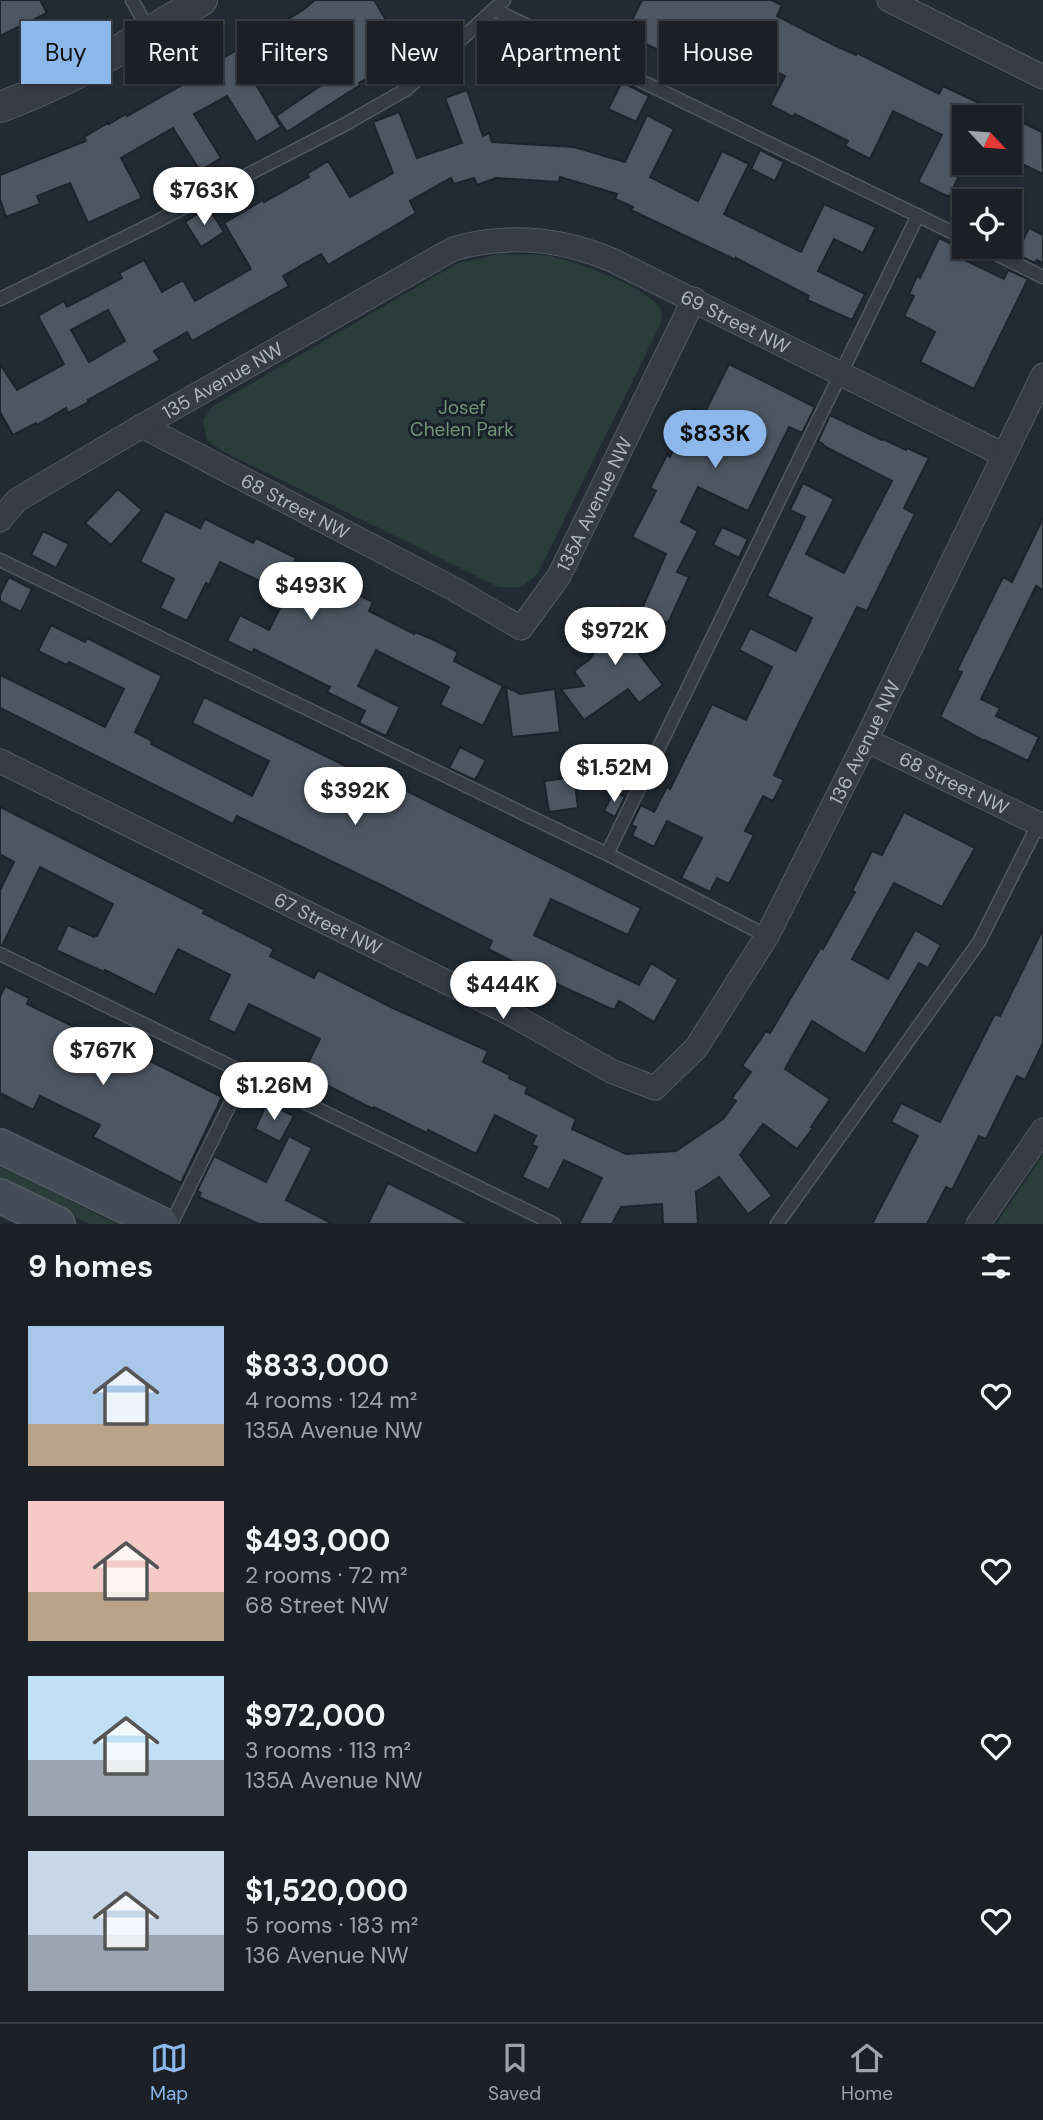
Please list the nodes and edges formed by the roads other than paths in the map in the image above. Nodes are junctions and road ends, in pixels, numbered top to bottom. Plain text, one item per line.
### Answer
1 (132, 0) edge
2 (202, 0) edge
3 (889, 0) edge
4 (499, 5) edge
5 (144, 21) edge
6 (168, 21) edge
7 (125, 47) edge
8 (1043, 77) edge
9 (0, 107) edge
10 (918, 215) junction
11 (952, 232) edge
12 (453, 249) joint
13 (1006, 259) edge
14 (1043, 277) edge
15 (0, 299) edge
16 (694, 299) junction
17 (841, 373) junction
18 (1043, 375) edge
19 (142, 426) junction
20 (1004, 455) junction
21 (0, 520) edge
22 (0, 560) edge
23 (521, 628) joint
24 (866, 740) junction
25 (0, 761) edge
26 (1042, 822) edge
27 (607, 854) junction
28 (766, 936) junction
29 (0, 954) edge
30 (245, 1074) junction
31 (654, 1088) joint
32 (1043, 1130) edge
33 (0, 1146) edge
34 (0, 1196) edge
35 (58, 1224) edge
36 (161, 1224) edge
37 (171, 1224) edge
38 (554, 1224) edge
39 (777, 1224) edge
40 (978, 1224) edge

1 - 5 lane
2 - 6 street
3 - 8 street
4 - 10 lane
4 - 15 lane
7 - 9 street
10 - 11 lane
10 - 17 lane
12 - 16 street, 69 Street NW
12 - 19 street, 135 Avenue NW
13 - 14 lane
16 - 17 street, 69 Street NW
16 - 23 street, 135A Avenue NW
17 - 20 street, 69 Street NW
17 - 27 lane
18 - 20 street, 136 Avenue NW
19 - 21 street, 135 Avenue NW
19 - 23 street, 68 Street NW
20 - 24 street, 136 Avenue NW
22 - 27 lane
24 - 26 street, 68 Street NW
24 - 28 street, 136 Avenue NW
25 - 31 street, 67 Street NW
26 - 39 lane
27 - 28 lane
28 - 31 street, 136 Avenue NW
29 - 30 lane
30 - 37 lane
30 - 38 lane
32 - 40 street
33 - 36 main road
34 - 35 main road

